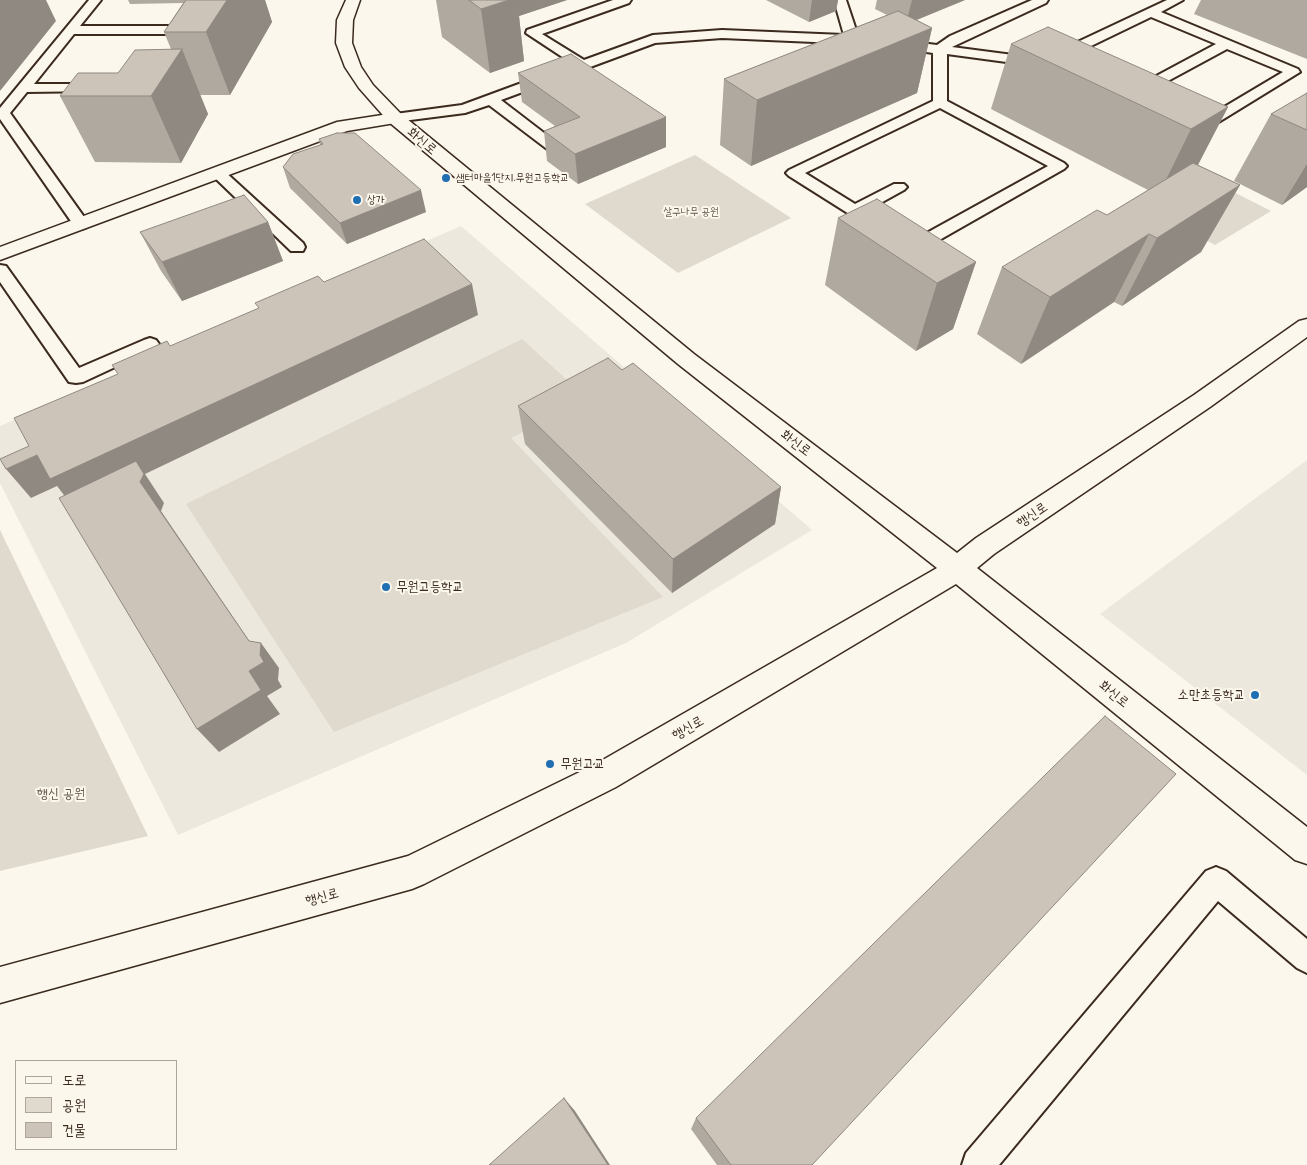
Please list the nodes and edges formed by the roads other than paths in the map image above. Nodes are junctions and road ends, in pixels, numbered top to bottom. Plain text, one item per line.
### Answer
1 (95, 0) edge
2 (353, 0) edge
3 (625, 0) edge
4 (840, 0) edge
5 (1042, 0) edge
6 (1178, 0) edge
7 (1150, 12) junction
8 (70, 30) junction
9 (852, 39) junction
10 (1227, 44) junction
11 (187, 46) edge
12 (940, 49) junction
13 (1045, 63) junction
14 (583, 65) junction
15 (1062, 71) edge
16 (23, 88) junction
17 (108, 88) edge
18 (490, 99) junction
19 (1123, 100) edge
20 (940, 103) junction
21 (2, 113) edge
22 (395, 118) junction
23 (1183, 128) edge
24 (556, 149) edge
25 (218, 173) junction
26 (899, 187) dead end
27 (853, 211) junction
28 (81, 224) junction
29 (296, 247) dead end
30 (0, 254) edge
31 (0, 270) edge
32 (1307, 326) edge
33 (150, 344) dead end
34 (957, 569) junction
35 (1307, 848) edge
36 (1307, 958) edge
37 (0, 985) edge
38 (978, 1165) edge

1 - 8 lane
2 - 22 main road, 화신로
3 - 14 lane
4 - 9 lane
5 - 12 lane
6 - 7 lane
7 - 10 lane
7 - 13 lane
8 - 11 lane
8 - 16 lane
9 - 12 lane
9 - 14 lane
10 - 19 lane
10 - 23 lane
12 - 13 lane
12 - 20 lane
13 - 15 lane
14 - 18 lane
16 - 17 lane
16 - 21 lane
18 - 22 lane
18 - 24 lane
20 - 27 lane
20 - 27 lane
21 - 28 lane
22 - 25 main road
22 - 34 main road, 화신로
25 - 28 main road
25 - 29 lane
26 - 27 lane
28 - 30 main road
31 - 33 lane
32 - 34 main road, 행신로
34 - 35 main road, 화신로
34 - 37 main road, 행신로
36 - 38 lane

